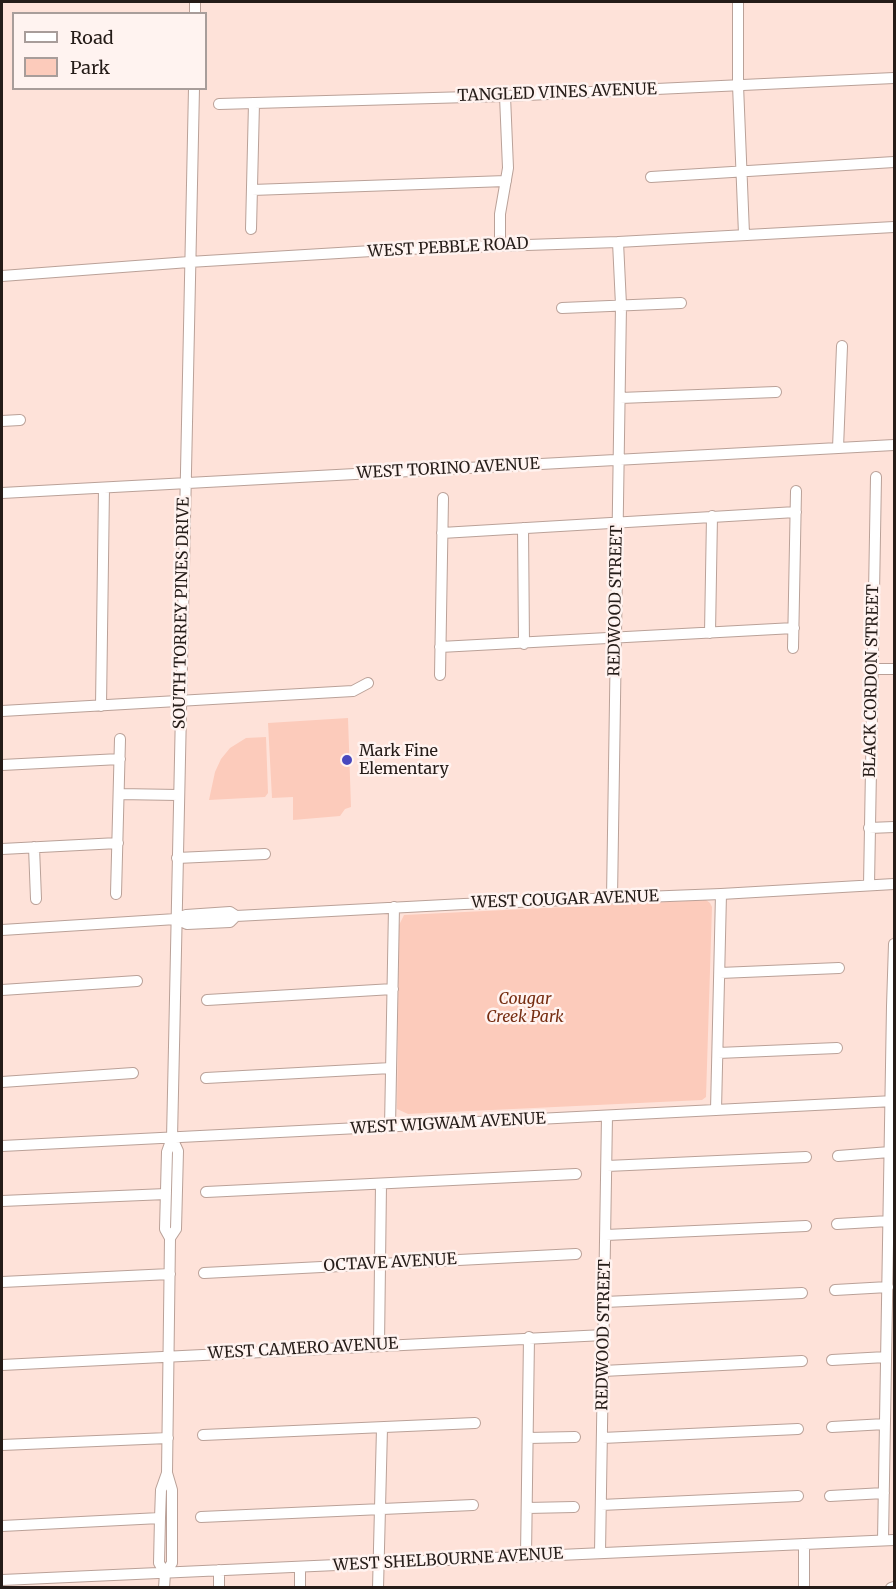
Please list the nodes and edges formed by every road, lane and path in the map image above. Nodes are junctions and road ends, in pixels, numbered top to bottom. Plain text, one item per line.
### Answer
1 (738, 2) edge
2 (894, 78) edge
3 (738, 85) junction
4 (194, 90) edge
5 (505, 96) junction
6 (254, 103) junction
7 (219, 104) dead end
8 (894, 162) edge
9 (741, 171) junction
10 (651, 177) dead end
11 (506, 181) junction
12 (252, 190) junction
13 (894, 227) edge
14 (251, 229) dead end
15 (744, 234) junction
16 (618, 242) junction
17 (500, 245) junction
18 (189, 262) junction
19 (2, 276) edge
20 (681, 303) dead end
21 (621, 305) junction
22 (562, 308) dead end
23 (842, 346) dead end
24 (776, 392) dead end
25 (620, 398) junction
26 (2, 420) edge
27 (20, 420) dead end
28 (894, 445) edge
29 (838, 448) junction
30 (618, 461) junction
31 (876, 477) dead end
32 (185, 484) junction
33 (104, 488) junction
34 (796, 491) dead end
35 (2, 493) edge
36 (443, 498) dead end
37 (796, 512) junction
38 (712, 516) junction
39 (618, 521) junction
40 (524, 528) junction
41 (442, 533) junction
42 (794, 628) junction
43 (710, 633) junction
44 (616, 638) junction
45 (524, 644) junction
46 (441, 647) junction
47 (793, 648) dead end
48 (872, 669) junction
49 (894, 669) edge
50 (440, 675) dead end
51 (369, 683) dead end
52 (180, 702) junction
53 (101, 706) junction
54 (2, 711) edge
55 (120, 740) dead end
56 (120, 759) junction
57 (2, 765) edge
58 (119, 794) junction
59 (178, 795) junction
60 (894, 827) edge
61 (869, 828) junction
62 (118, 843) junction
63 (34, 847) junction
64 (2, 849) edge
65 (265, 854) dead end
66 (177, 858) junction
67 (894, 884) edge
68 (869, 885) junction
69 (116, 894) dead end
70 (721, 894) junction
71 (612, 898) junction
72 (36, 899) dead end
73 (394, 908) junction
74 (176, 920) junction
75 (2, 930) edge
76 (894, 944) edge
77 (839, 968) dead end
78 (720, 972) junction
79 (138, 981) dead end
80 (393, 989) junction
81 (2, 990) edge
82 (207, 1000) dead end
83 (893, 1006) edge
84 (837, 1048) dead end
85 (718, 1053) junction
86 (391, 1068) junction
87 (133, 1073) dead end
88 (206, 1078) dead end
89 (2, 1082) edge
90 (892, 1102) edge
91 (716, 1110) junction
92 (607, 1116) junction
93 (390, 1127) junction
94 (172, 1138) junction
95 (2, 1146) edge
96 (890, 1152) junction
97 (838, 1156) dead end
98 (806, 1157) dead end
99 (607, 1166) junction
100 (576, 1174) dead end
101 (381, 1184) junction
102 (206, 1192) dead end
103 (166, 1194) junction
104 (2, 1201) edge
105 (889, 1221) junction
106 (837, 1224) dead end
107 (806, 1226) dead end
108 (606, 1235) junction
109 (170, 1238) junction
110 (576, 1254) dead end
111 (381, 1264) junction
112 (204, 1273) dead end
113 (170, 1274) junction
114 (2, 1282) edge
115 (888, 1287) junction
116 (835, 1290) dead end
117 (802, 1293) dead end
118 (605, 1302) junction
119 (604, 1335) junction
120 (530, 1338) junction
121 (380, 1345) junction
122 (169, 1355) junction
123 (886, 1358) junction
124 (832, 1360) dead end
125 (802, 1361) dead end
126 (2, 1365) edge
127 (603, 1371) junction
128 (475, 1424) dead end
129 (885, 1424) junction
130 (832, 1427) dead end
131 (382, 1428) junction
132 (798, 1430) dead end
133 (203, 1435) dead end
134 (575, 1437) dead end
135 (168, 1438) junction
136 (528, 1438) junction
137 (602, 1438) junction
138 (2, 1445) edge
139 (167, 1473) junction
140 (884, 1493) junction
141 (798, 1496) dead end
142 (830, 1496) dead end
143 (473, 1504) dead end
144 (601, 1505) junction
145 (574, 1507) dead end
146 (527, 1508) junction
147 (380, 1509) junction
148 (201, 1517) dead end
149 (160, 1518) junction
150 (2, 1526) edge
151 (889, 1540) edge
152 (804, 1544) junction
153 (600, 1553) junction
154 (526, 1556) junction
155 (379, 1563) junction
156 (300, 1567) junction
157 (219, 1570) junction
158 (165, 1573) junction
159 (5, 1582) edge
160 (93, 1582) edge
161 (164, 1587) edge
162 (219, 1587) edge
163 (300, 1587) edge
164 (378, 1587) edge
165 (804, 1587) edge

1 - 3 street
2 - 3 street, TANGLED VINES AVENUE
3 - 5 street, TANGLED VINES AVENUE
3 - 9 street
4 - 18 street, SOUTH TORREY PINES DRIVE
5 - 6 street, TANGLED VINES AVENUE
5 - 11 street
6 - 7 street, TANGLED VINES AVENUE
6 - 12 street
8 - 9 street
9 - 10 street
9 - 15 street
11 - 12 street
11 - 17 street
12 - 14 street
13 - 15 street, WEST PEBBLE ROAD
15 - 16 street, WEST PEBBLE ROAD
16 - 17 street, WEST PEBBLE ROAD
16 - 21 street, REDWOOD STREET
17 - 18 street, WEST PEBBLE ROAD
18 - 19 street, WEST PEBBLE ROAD
18 - 32 street, SOUTH TORREY PINES DRIVE
20 - 21 street
21 - 22 street
21 - 25 street, REDWOOD STREET
23 - 29 street
24 - 25 street
25 - 30 street, REDWOOD STREET
26 - 27 street
28 - 29 street, WEST TORINO AVENUE
29 - 30 street, WEST TORINO AVENUE
30 - 32 street, WEST TORINO AVENUE
30 - 39 street, REDWOOD STREET
31 - 48 street, BLACK CORDON STREET
32 - 33 street, WEST TORINO AVENUE
32 - 52 street, SOUTH TORREY PINES DRIVE
33 - 35 street, WEST TORINO AVENUE
33 - 53 street
34 - 37 street
36 - 41 street
37 - 38 street
37 - 42 street
38 - 39 street
38 - 43 street
39 - 40 street
39 - 44 street, REDWOOD STREET
40 - 41 street
40 - 45 street
41 - 46 street
42 - 43 street
42 - 47 street
43 - 44 street
44 - 45 street
44 - 71 street, REDWOOD STREET
45 - 46 street
46 - 50 street
48 - 49 street
48 - 61 street, BLACK CORDON STREET
51 - 52 street
52 - 53 street
52 - 59 street, SOUTH TORREY PINES DRIVE
53 - 54 street
55 - 56 street
56 - 57 street
56 - 58 street
58 - 59 street
58 - 62 street
59 - 66 street, SOUTH TORREY PINES DRIVE
60 - 61 street
61 - 68 street, BLACK CORDON STREET
62 - 63 street
62 - 69 street
63 - 64 street
63 - 72 street
65 - 66 street
66 - 74 street, SOUTH TORREY PINES DRIVE
67 - 68 street, WEST COUGAR AVENUE
68 - 70 street, WEST COUGAR AVENUE
70 - 71 street, WEST COUGAR AVENUE
70 - 78 street
71 - 73 street, WEST COUGAR AVENUE
73 - 74 street, WEST COUGAR AVENUE
73 - 80 street
74 - 75 street, WEST COUGAR AVENUE
74 - 94 street, SOUTH TORREY PINES DRIVE
76 - 83 street
77 - 78 street
78 - 85 street
79 - 81 street
80 - 82 street
80 - 86 street
83 - 90 street
84 - 85 street
85 - 91 street
86 - 88 street
86 - 93 street
87 - 89 street
90 - 91 street, WEST WIGWAM AVENUE
90 - 96 street
91 - 92 street, WEST WIGWAM AVENUE
92 - 93 street, WEST WIGWAM AVENUE
92 - 99 street, REDWOOD STREET
93 - 94 street, WEST WIGWAM AVENUE
94 - 95 street, WEST WIGWAM AVENUE
94 - 103 street, SOUTH TORREY PINES DRIVE
94 - 109 street, SOUTH TORREY PINES DRIVE
96 - 97 street
96 - 105 street
98 - 99 street
99 - 108 street, REDWOOD STREET
100 - 101 street
101 - 102 street
101 - 111 street
103 - 104 street
103 - 109 street, SOUTH TORREY PINES DRIVE
105 - 106 street
105 - 115 street
107 - 108 street
108 - 118 street, REDWOOD STREET
109 - 113 street, SOUTH TORREY PINES DRIVE
110 - 111 street, OCTAVE AVENUE
111 - 112 street, OCTAVE AVENUE
111 - 121 street
113 - 114 street
113 - 122 street, SOUTH TORREY PINES DRIVE
115 - 116 street
115 - 123 street
117 - 118 street
118 - 119 street, REDWOOD STREET
119 - 120 street, WEST CAMERO AVENUE
119 - 127 street, REDWOOD STREET
120 - 121 street, WEST CAMERO AVENUE
120 - 136 street
121 - 122 street, WEST CAMERO AVENUE
122 - 126 street, WEST CAMERO AVENUE
122 - 135 street, SOUTH TORREY PINES DRIVE
123 - 124 street
123 - 129 street
125 - 127 street
127 - 137 street, REDWOOD STREET
128 - 131 street
129 - 130 street
129 - 140 street
131 - 133 street
131 - 147 street
132 - 137 street
134 - 136 street
135 - 138 street
135 - 139 street, SOUTH TORREY PINES DRIVE
136 - 146 street
137 - 144 street, REDWOOD STREET
139 - 149 street, SOUTH TORREY PINES DRIVE
139 - 158 street, SOUTH TORREY PINES DRIVE
140 - 142 street
140 - 151 street
141 - 144 street
143 - 147 street
144 - 153 street, REDWOOD STREET
145 - 146 street
146 - 154 street
147 - 148 street
147 - 155 street
149 - 150 street
149 - 158 street, SOUTH TORREY PINES DRIVE
151 - 152 street, WEST SHELBOURNE AVENUE
152 - 153 street, WEST SHELBOURNE AVENUE
152 - 165 street
153 - 154 street, WEST SHELBOURNE AVENUE
154 - 155 street, WEST SHELBOURNE AVENUE
155 - 156 street, WEST SHELBOURNE AVENUE
155 - 164 street
156 - 157 street, WEST SHELBOURNE AVENUE
156 - 163 street
157 - 158 street, WEST SHELBOURNE AVENUE
157 - 162 street
158 - 160 street, WEST SHELBOURNE AVENUE
158 - 161 street, SOUTH TORREY PINES DRIVE
159 - 160 street, WEST SHELBOURNE AVENUE

